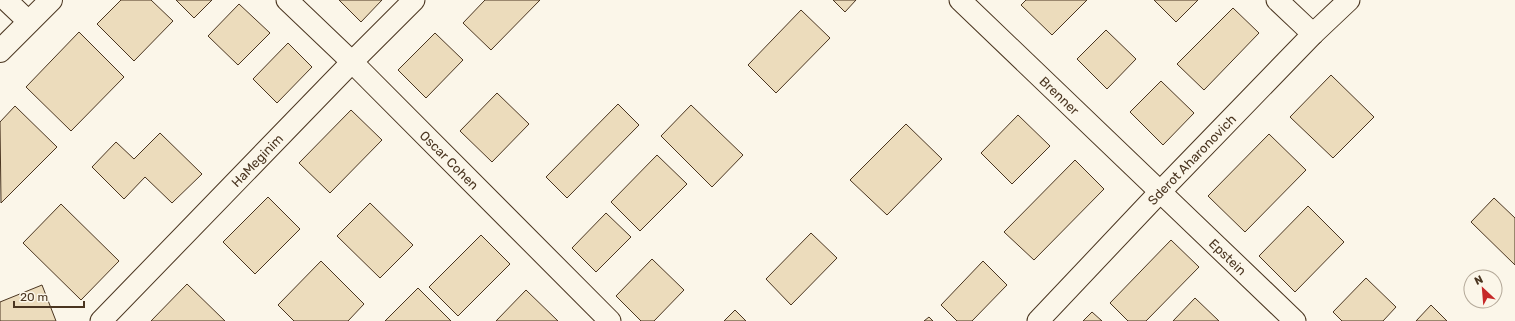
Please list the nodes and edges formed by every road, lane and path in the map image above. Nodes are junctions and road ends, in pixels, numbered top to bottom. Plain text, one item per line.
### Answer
1 (6, 0) edge
2 (51, 0) edge
3 (287, 0) edge
4 (414, 0) edge
5 (960, 0) edge
6 (1277, 0) edge
7 (1349, 0) edge
8 (29, 22) junction
9 (1313, 34) junction
10 (0, 51) edge
11 (352, 62) junction
12 (1159, 192) junction
13 (100, 321) edge
14 (610, 321) edge
15 (1038, 321) edge
16 (1295, 321) edge

1 - 8 street
2 - 8 street
3 - 11 street, Oscar Cohen
4 - 11 street, HaMeginim
5 - 12 street, Brenner
6 - 9 street
7 - 9 street, Sderot Aharonovich
8 - 10 street
9 - 12 street, Sderot Aharonovich
11 - 13 street, HaMeginim
11 - 14 street, Oscar Cohen
12 - 15 street, Sderot Aharonovich
12 - 16 street, Epstein

